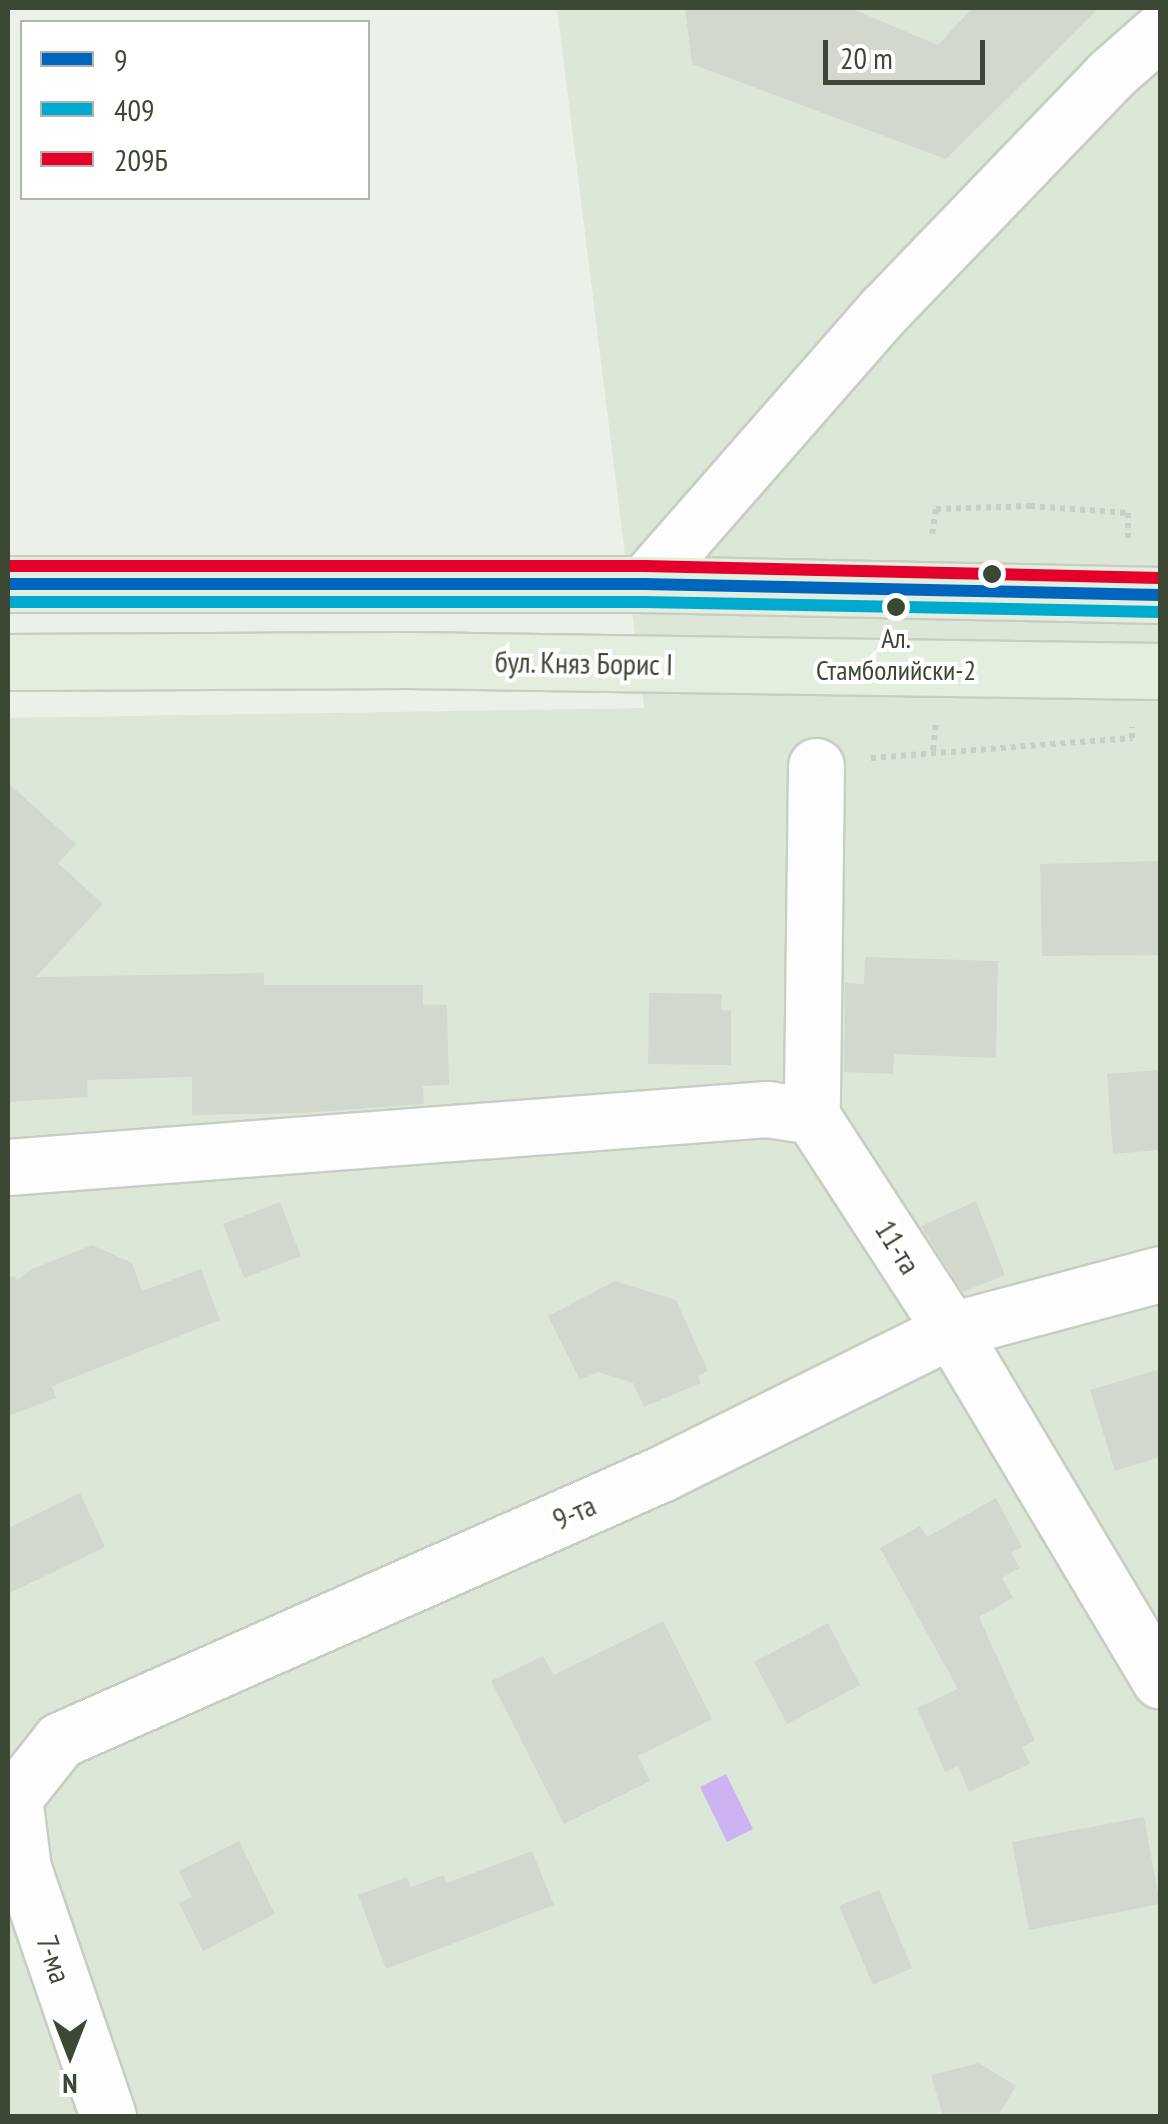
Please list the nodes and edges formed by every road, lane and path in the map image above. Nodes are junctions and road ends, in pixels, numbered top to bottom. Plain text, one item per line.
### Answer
1 (1160, 30) edge
2 (936, 509) dead end
3 (1128, 514) dead end
4 (8, 584) edge
5 (644, 584) junction
6 (1160, 595) edge
7 (8, 662) edge
8 (1160, 671) edge
9 (1132, 738) dead end
10 (933, 750) dead end
11 (816, 766) dead end
12 (812, 1116) junction
13 (8, 1166) edge
14 (1160, 1274) edge
15 (950, 1330) junction
16 (1160, 1680) edge
17 (14, 1798) joint
18 (15, 1869) edge
19 (108, 2116) edge

1 - 5 street
2 - 3 path
4 - 5 highway
5 - 6 highway
7 - 8 highway, бул. Княз Борис I
9 - 10 path
11 - 12 street
12 - 13 street
12 - 15 street, 11-та
14 - 15 street, 9-та
15 - 16 street, 11-та
15 - 17 street, 9-та
17 - 18 street, 7-ма
18 - 19 street, 7-ма

